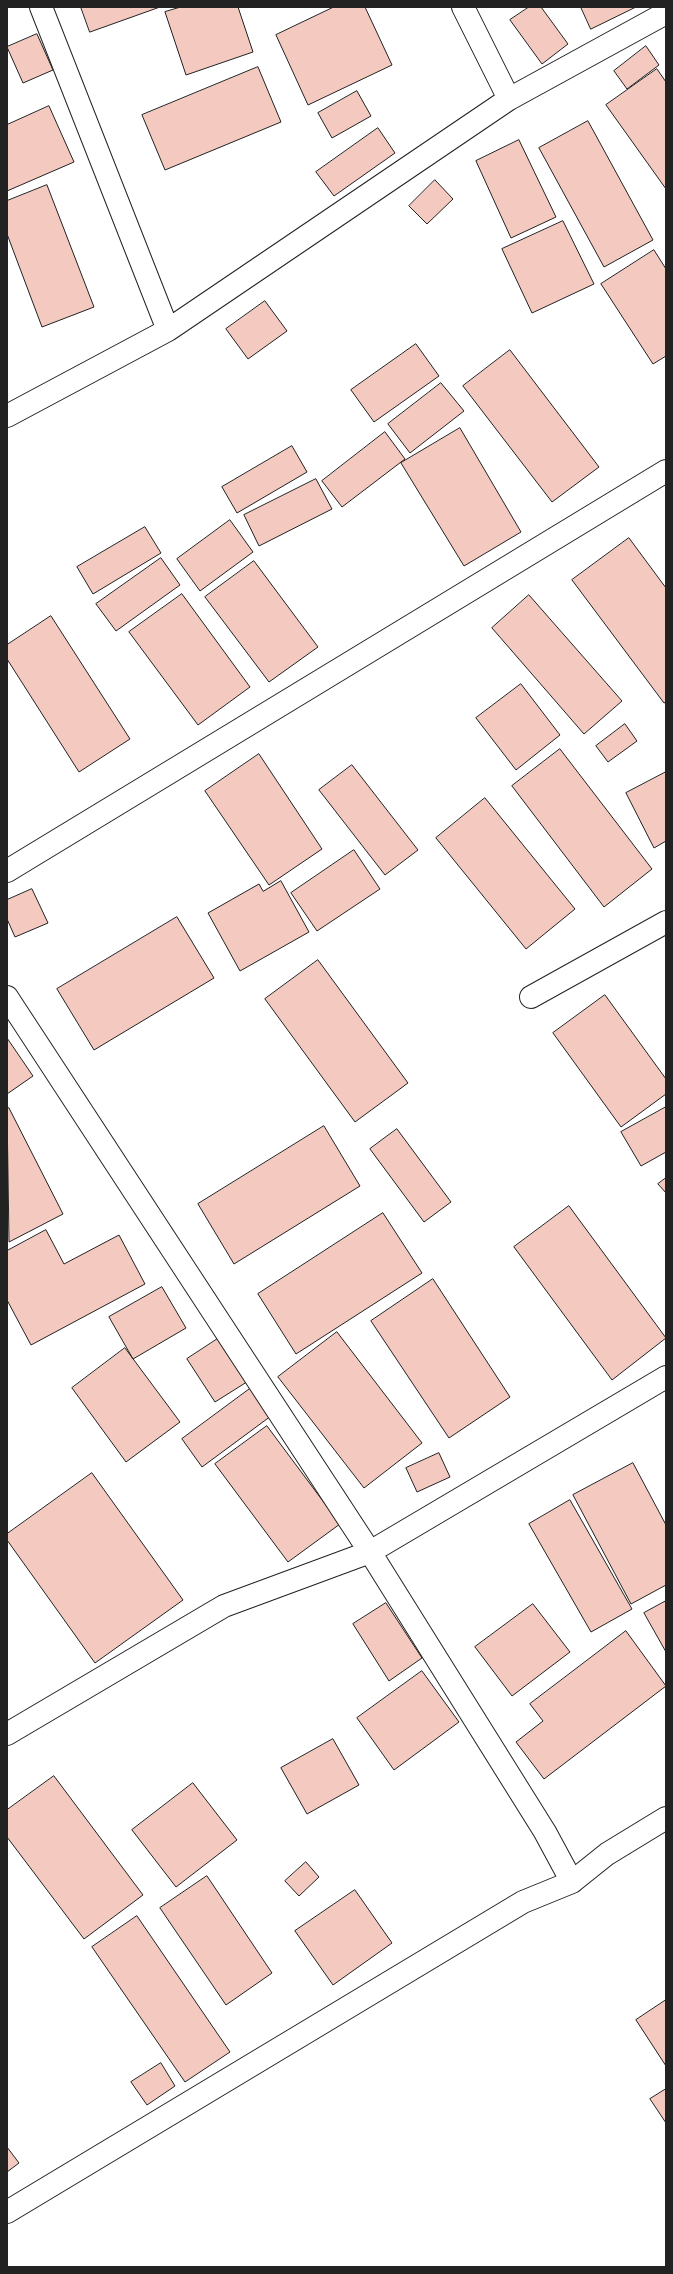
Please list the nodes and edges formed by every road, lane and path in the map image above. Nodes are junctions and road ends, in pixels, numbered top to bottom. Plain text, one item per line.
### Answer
1 (41, 7) edge
2 (463, 7) edge
3 (664, 18) edge
4 (509, 99) junction
5 (168, 330) junction
6 (7, 416) edge
7 (666, 471) edge
8 (7, 871) edge
9 (666, 922) edge
10 (7, 997) edge
11 (531, 997) dead end
12 (666, 1377) edge
13 (370, 1552) junction
14 (7, 1734) edge
15 (666, 1818) edge
16 (572, 1882) junction
17 (7, 2212) edge

1 - 5 street
2 - 4 street
3 - 4 street
4 - 5 street
5 - 6 street
7 - 8 street
9 - 11 street
10 - 13 street
12 - 13 street
13 - 14 street
13 - 16 street
15 - 16 street
16 - 17 street

